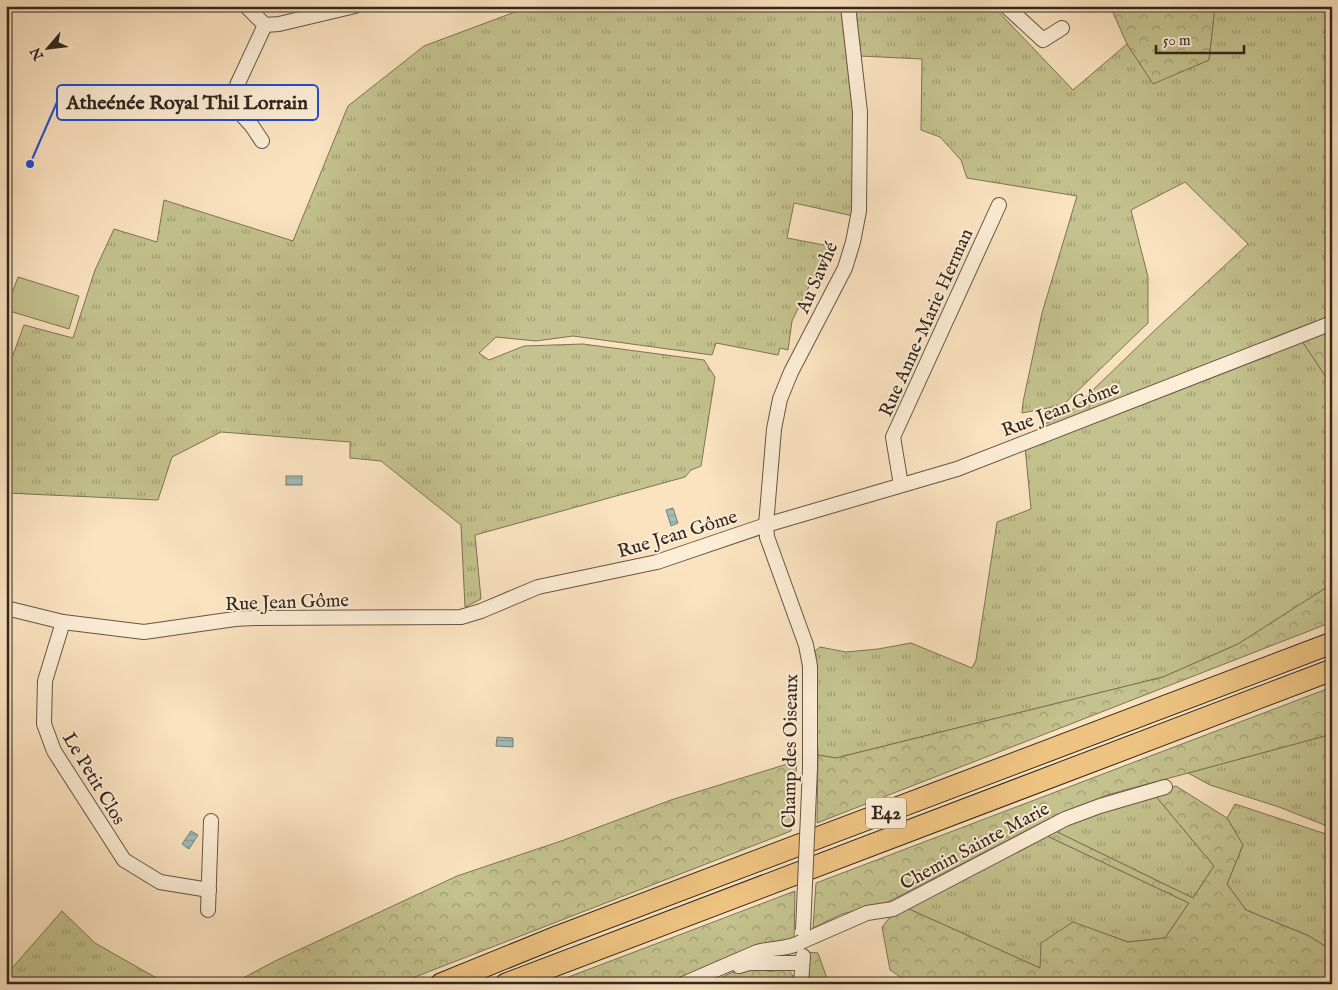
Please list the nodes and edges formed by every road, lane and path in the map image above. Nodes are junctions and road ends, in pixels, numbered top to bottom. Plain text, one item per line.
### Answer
1 (246, 6) edge
2 (355, 6) edge
3 (848, 6) edge
4 (1006, 6) edge
5 (265, 25) junction
6 (1062, 28) dead end
7 (231, 103) junction
8 (207, 112) dead end
9 (262, 141) dead end
10 (999, 204) dead end
11 (1332, 323) edge
12 (901, 485) junction
13 (766, 525) junction
14 (6, 608) edge
15 (63, 622) junction
16 (1332, 643) edge
17 (1332, 670) edge
18 (1165, 787) dead end
19 (211, 821) dead end
20 (209, 890) junction
21 (208, 910) dead end
22 (803, 936) junction
23 (802, 963) junction
24 (441, 984) edge
25 (506, 984) edge
26 (683, 984) edge
27 (694, 984) edge
28 (801, 984) edge

1 - 5 street
2 - 5 street
3 - 13 street, Au Sawhé
4 - 6 street
5 - 7 street
7 - 8 street
7 - 9 street
10 - 12 street, Rue Anne-Marie Herman
11 - 12 street, Rue Jean Gôme
12 - 13 street, Rue Jean Gôme
13 - 15 street, Rue Jean Gôme
13 - 22 street, Champ des Oiseaux, bridge
14 - 15 street, Rue Jean Gôme
15 - 20 street, Le Petit Clos
16 - 24 highway, E42
17 - 25 highway, E42
18 - 22 street, Chemin Sainte Marie
19 - 20 street
20 - 21 street
22 - 23 street, Champ des Oiseaux
22 - 26 street, Chemin Sainte Marie
23 - 27 street
23 - 28 street, Champ des Oiseaux

